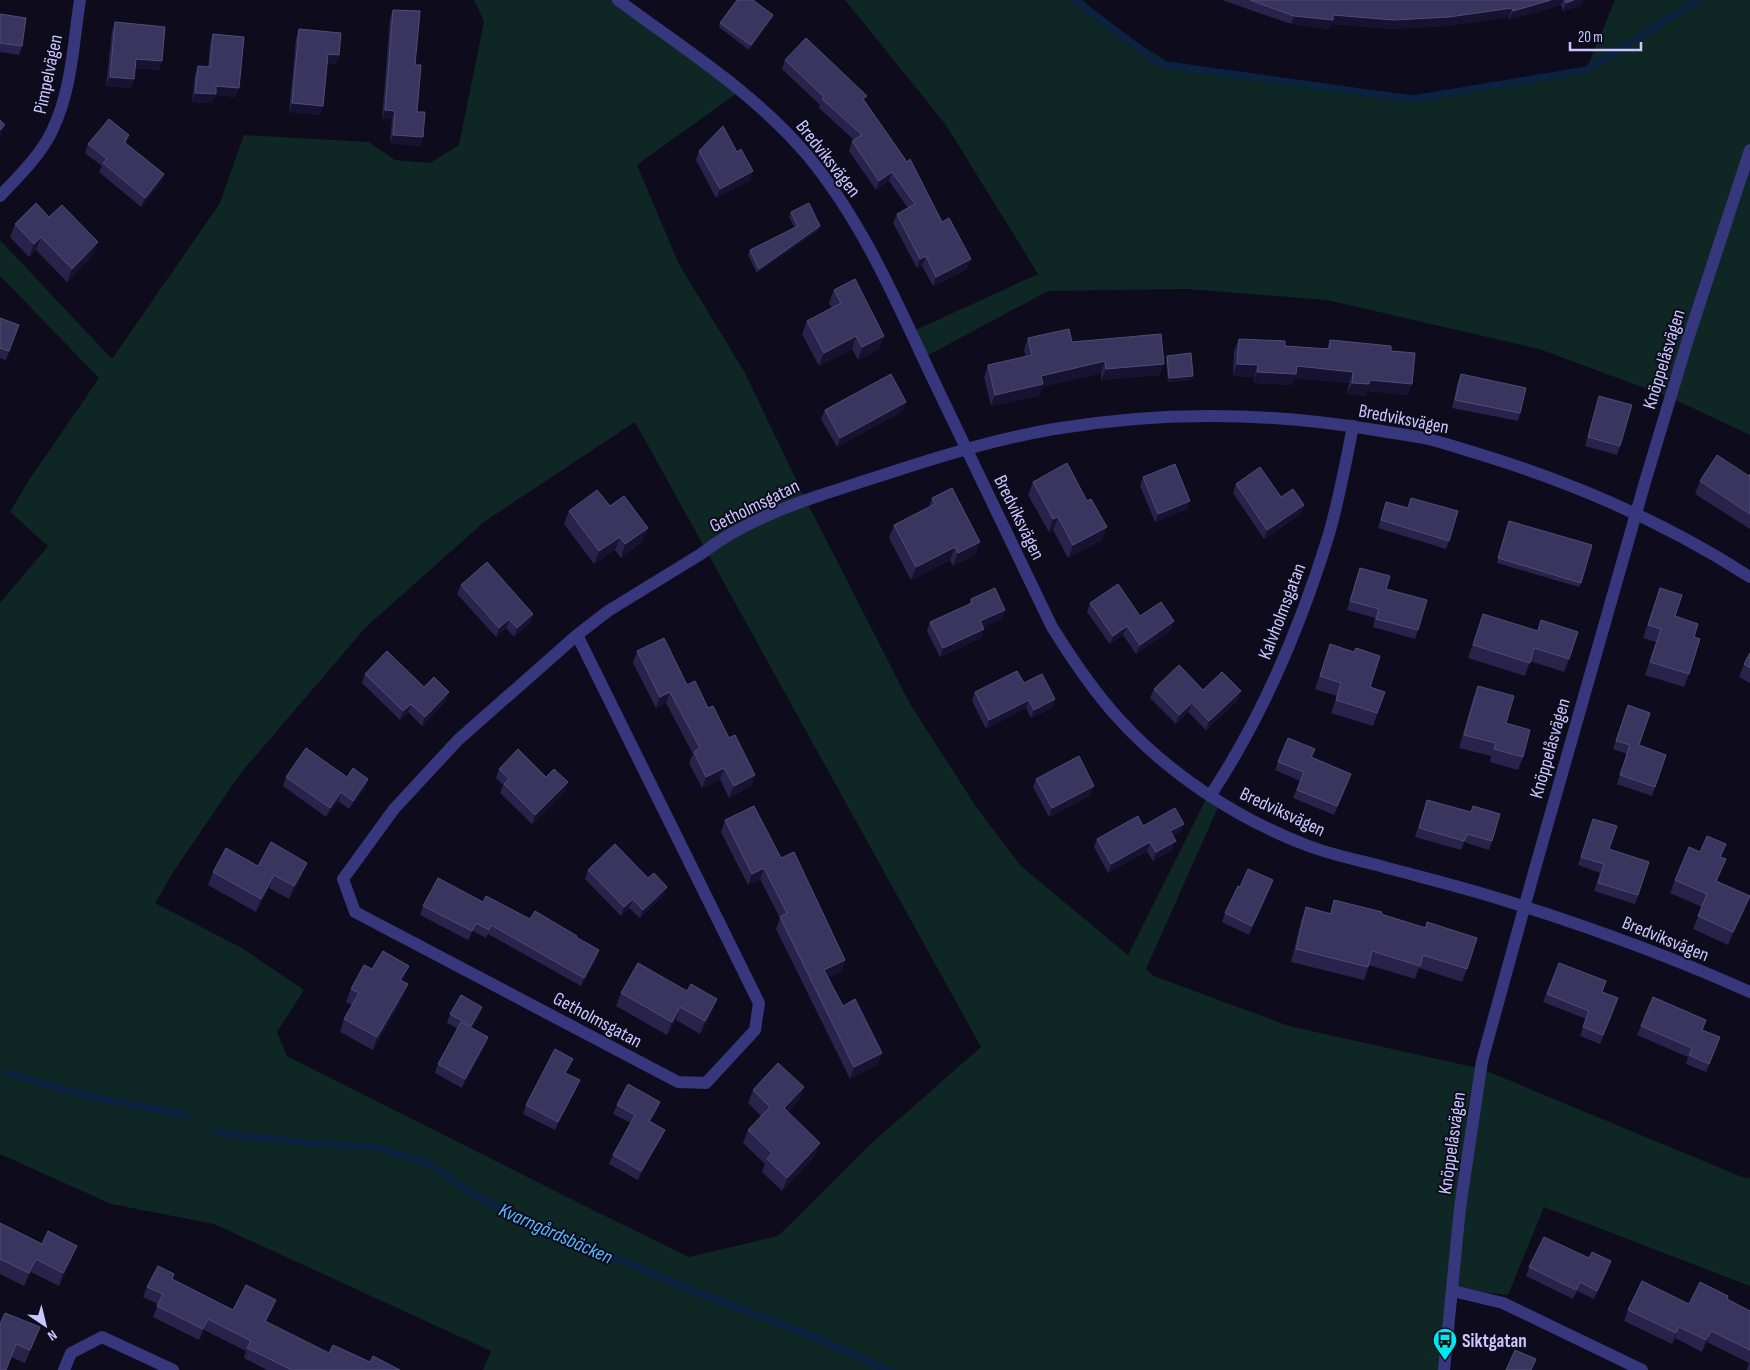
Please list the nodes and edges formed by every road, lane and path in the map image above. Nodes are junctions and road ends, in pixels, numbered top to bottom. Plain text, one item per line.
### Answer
1 (80, 0) edge
2 (618, 0) edge
3 (1750, 150) edge
4 (0, 196) edge
5 (1353, 426) junction
6 (967, 450) junction
7 (1636, 513) junction
8 (1750, 577) edge
9 (577, 635) junction
10 (1210, 796) junction
11 (1524, 907) junction
12 (1750, 992) edge
13 (1453, 1291) junction
14 (64, 1370) edge
15 (173, 1370) edge
16 (1444, 1370) edge
17 (1642, 1370) edge

1 - 4 street, Pimpelvägen
2 - 6 street, Bredviksvägen
3 - 7 street, Knöppelåsvägen
5 - 6 street, Bredviksvägen
5 - 7 street, Bredviksvägen
5 - 10 street, Kalvholmsgatan
6 - 9 street, Getholmsgatan
6 - 10 street, Bredviksvägen
7 - 8 street, Bredviksvägen
7 - 11 street, Knöppelåsvägen
9 - 9 street, Getholmsgatan
10 - 11 street, Bredviksvägen
11 - 12 street, Bredviksvägen
11 - 13 street, Knöppelåsvägen
13 - 16 street, Knöppelåsvägen
13 - 17 street
14 - 15 street

